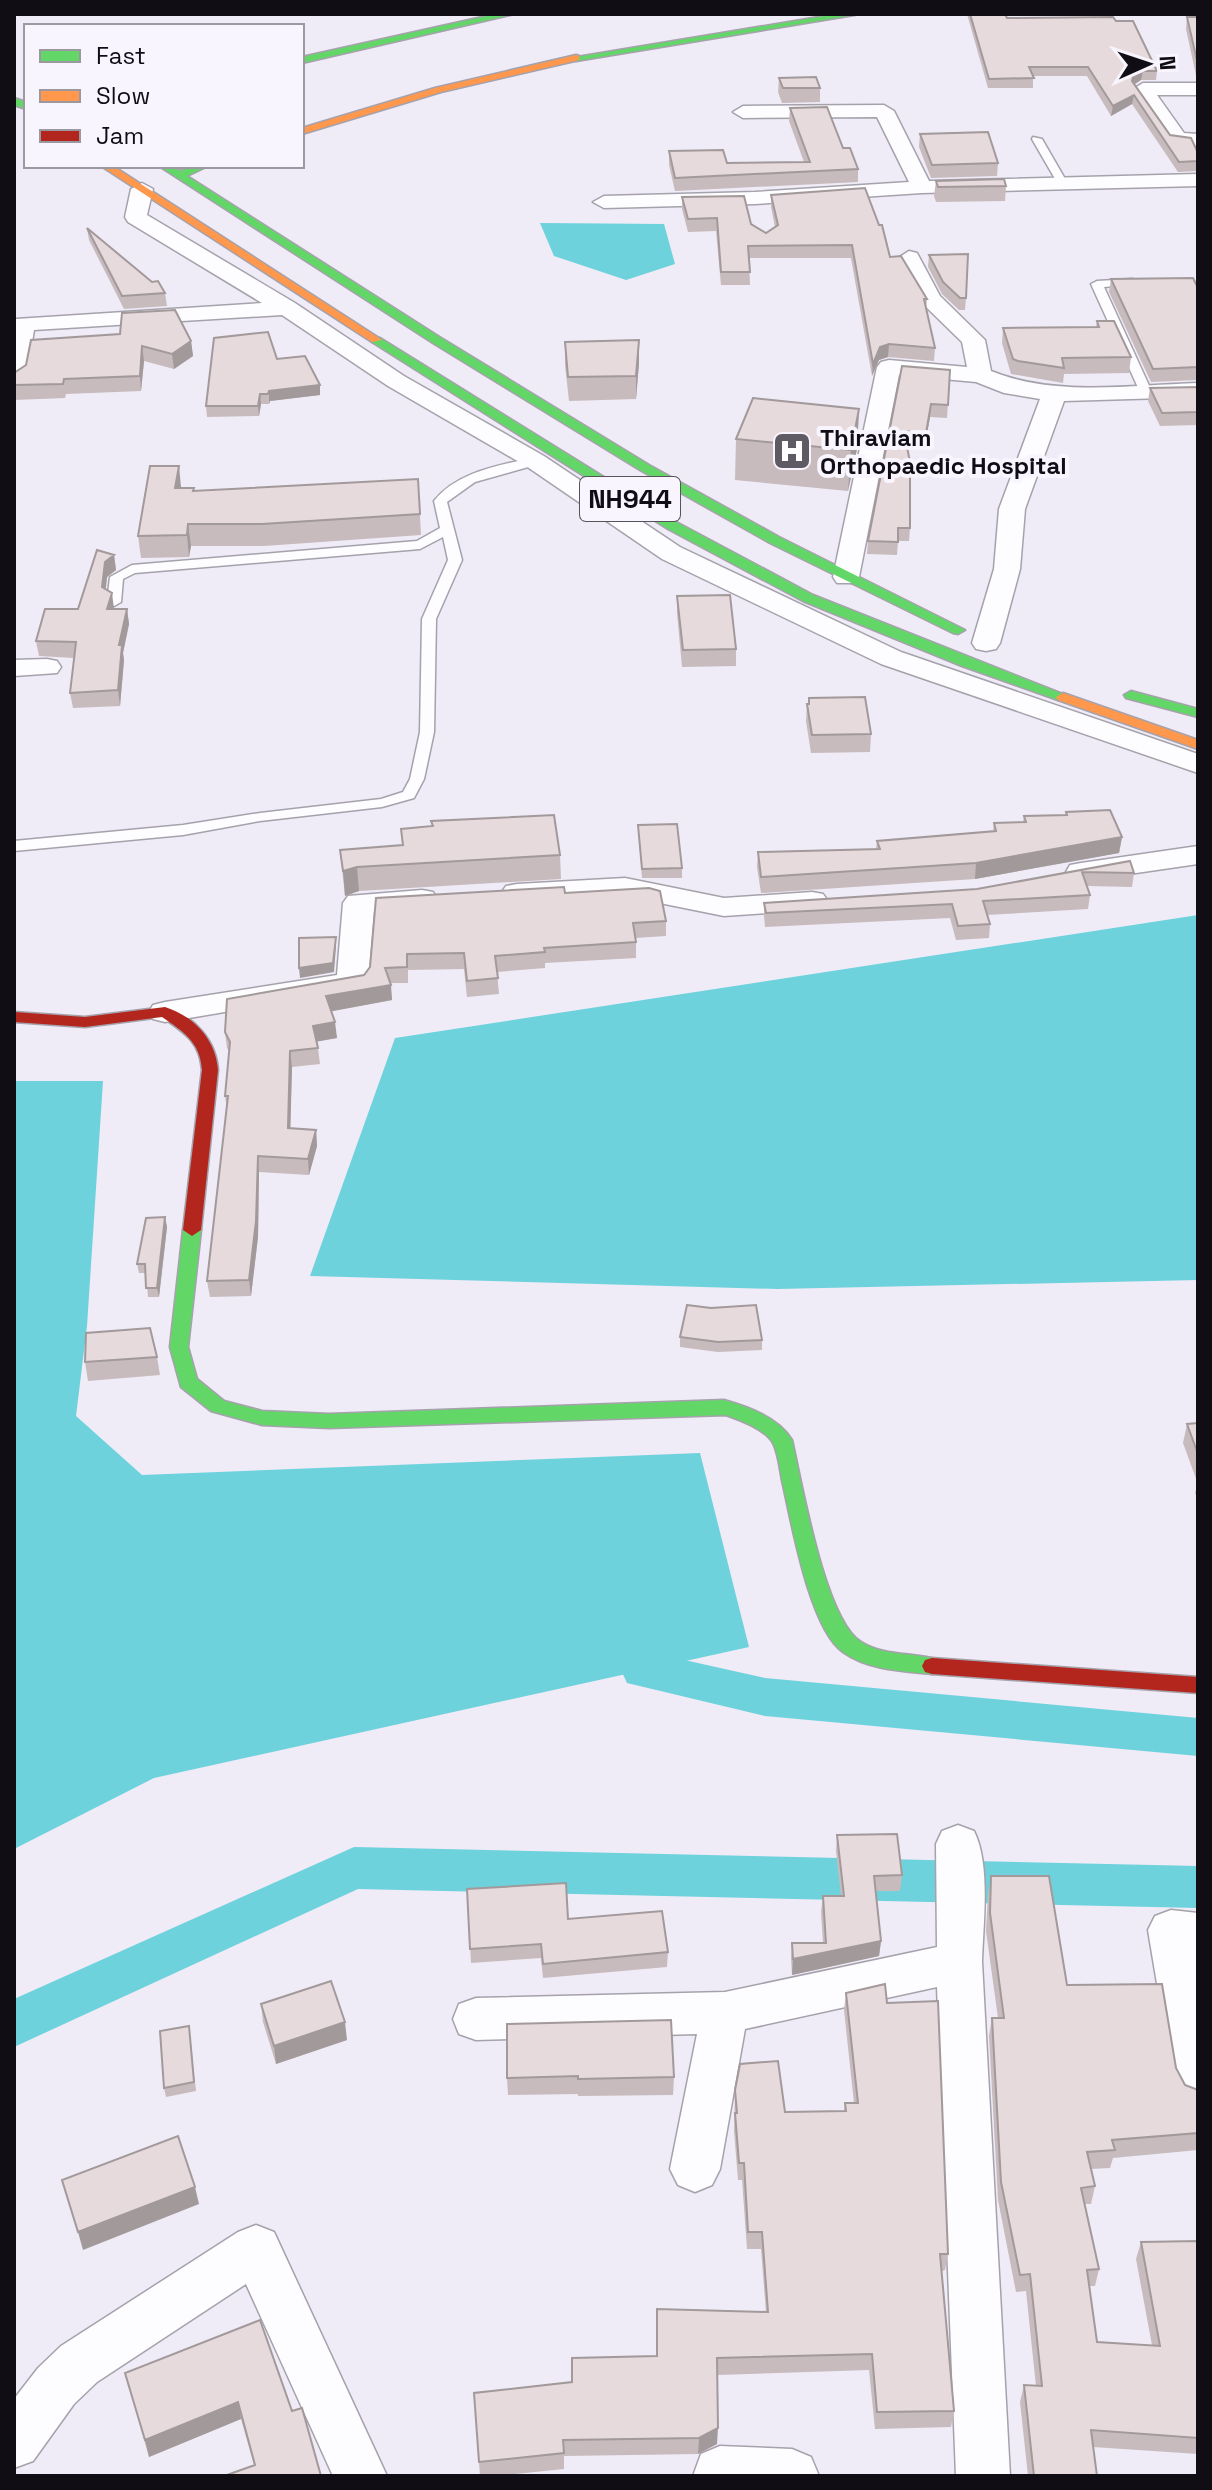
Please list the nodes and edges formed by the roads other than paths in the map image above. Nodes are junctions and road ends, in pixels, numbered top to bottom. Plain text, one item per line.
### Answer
1 (509, 14) edge
2 (855, 14) edge
3 (304, 60) edge
4 (1198, 89) edge
5 (743, 112) dead end
6 (304, 130) edge
7 (1037, 139) dead end
8 (1198, 140) edge
9 (109, 168) edge
10 (172, 171) edge
11 (1198, 180) edge
12 (1063, 184) junction
13 (922, 187) junction
14 (142, 189) junction
15 (755, 198) junction
16 (604, 202) dead end
17 (761, 221) dead end
18 (909, 258) dead end
19 (1142, 281) edge
20 (287, 308) junction
21 (980, 375) junction
22 (14, 378) edge
23 (1198, 390) edge
24 (1146, 392) junction
25 (1054, 394) junction
26 (535, 461) junction
27 (447, 529) junction
28 (846, 577) junction
29 (114, 602) edge
30 (993, 646) joint
31 (47, 667) dead end
32 (14, 668) edge
33 (1118, 692) dead end
34 (1198, 713) edge
35 (1198, 745) edge
36 (1198, 764) edge
37 (14, 846) edge
38 (1198, 855) edge
39 (1052, 877) edge
40 (834, 900) edge
41 (165, 1012) junction
42 (14, 1017) edge
43 (1198, 1685) edge
44 (958, 1844) dead end
45 (1198, 1933) edge
46 (959, 1962) junction
47 (725, 2013) junction
48 (476, 2019) dead end
49 (1198, 2085) edge
50 (695, 2169) dead end
51 (14, 2442) edge
52 (360, 2476) edge
53 (720, 2476) edge
54 (792, 2476) edge
55 (983, 2476) edge

1 - 3 main road
2 - 6 main road
4 - 8 street
5 - 13 street
7 - 12 lane
9 - 14 main road, NH944
10 - 28 main road, NH944
11 - 12 street
12 - 13 street
13 - 15 street
14 - 20 street
14 - 35 main road, NH944
15 - 16 street
15 - 17 street
18 - 21 street
19 - 24 lane
20 - 22 street
20 - 26 street
21 - 25 street
21 - 28 street
23 - 24 street
24 - 25 street
25 - 30 street
26 - 27 lane
26 - 36 street
27 - 29 lane
27 - 37 lane
28 - 30 main road, NH944
31 - 32 street
33 - 34 main road
38 - 39 street
40 - 41 street
41 - 42 main road
41 - 43 main road
44 - 46 street
45 - 49 street
46 - 47 street
46 - 55 street
47 - 48 street
47 - 50 street
51 - 52 street
53 - 54 street

